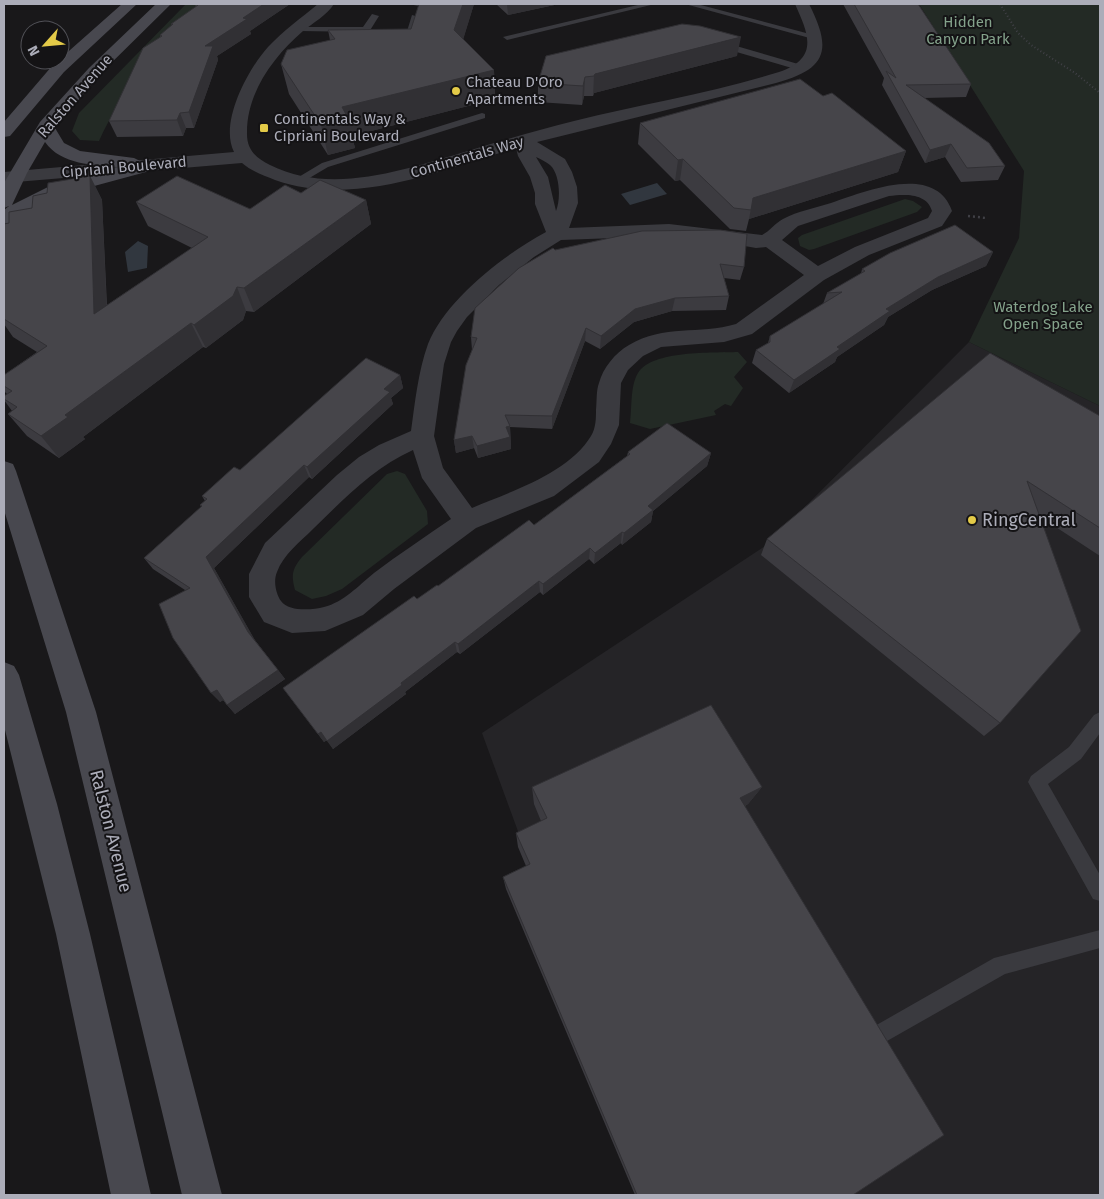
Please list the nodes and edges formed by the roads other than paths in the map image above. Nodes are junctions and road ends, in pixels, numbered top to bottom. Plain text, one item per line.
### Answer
1 (130, 4) edge
2 (164, 4) edge
3 (327, 4) edge
4 (651, 4) edge
5 (689, 4) edge
6 (802, 4) edge
7 (375, 16) dead end
8 (415, 17) edge
9 (298, 29) junction
10 (507, 37) dead end
11 (817, 37) junction
12 (706, 42) edge
13 (404, 52) edge
14 (802, 68) junction
15 (482, 116) dead end
16 (6, 126) edge
17 (46, 126) junction
18 (523, 141) junction
19 (244, 157) junction
20 (151, 165) junction
21 (10, 176) edge
22 (297, 181) junction
23 (4, 202) edge
24 (4, 219) edge
25 (557, 234) junction
26 (771, 241) junction
27 (816, 275) junction
28 (422, 436) junction
29 (4, 471) edge
30 (467, 521) junction
31 (4, 675) edge
32 (1100, 720) edge
33 (1100, 892) edge
34 (1100, 939) edge
35 (880, 1034) edge
36 (131, 1195) edge
37 (202, 1195) edge

1 - 16 main road, Ralston Avenue
2 - 17 main road, Ralston Avenue
3 - 9 street
4 - 10 lane
5 - 11 lane
6 - 11 street
7 - 9 lane
8 - 13 lane
9 - 19 street
11 - 14 street
12 - 14 lane
14 - 18 street, Continentals Way
15 - 22 lane
17 - 20 main road
17 - 21 main road, Ralston Avenue
18 - 22 street, Continentals Way
18 - 25 street
18 - 25 street
19 - 20 street, Cipriani Boulevard
19 - 22 street, Continentals Way
20 - 21 street, Cipriani Boulevard
20 - 24 main road
21 - 23 main road, Ralston Avenue
25 - 26 street
25 - 28 street
26 - 27 street
26 - 27 street
27 - 30 street
28 - 30 street
28 - 30 street
29 - 37 main road, Ralston Avenue
31 - 36 main road
32 - 33 lane
34 - 35 lane

